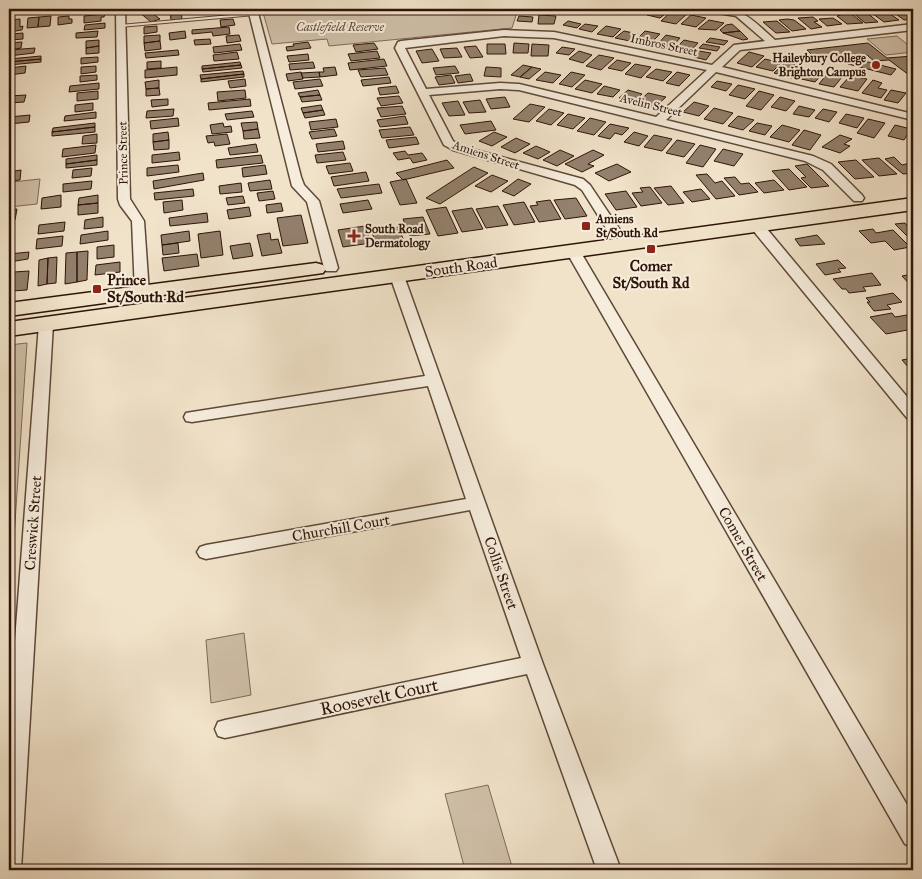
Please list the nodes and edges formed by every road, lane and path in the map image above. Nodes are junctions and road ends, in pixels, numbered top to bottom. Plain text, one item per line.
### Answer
1 (35, 9) edge
2 (120, 9) edge
3 (711, 9) edge
4 (9, 11) edge
5 (253, 12) edge
6 (120, 26) junction
7 (913, 28) edge
8 (406, 42) joint
9 (773, 42) junction
10 (714, 69) junction
11 (422, 92) junction
12 (913, 117) edge
13 (658, 121) junction
14 (858, 198) junction
15 (910, 202) edge
16 (756, 226) junction
17 (614, 230) junction
18 (573, 251) junction
19 (333, 276) junction
20 (396, 276) junction
21 (142, 293) junction
22 (9, 310) edge
23 (46, 324) junction
24 (9, 330) edge
25 (433, 380) junction
26 (913, 414) edge
27 (192, 418) dead end
28 (477, 503) junction
29 (206, 552) dead end
30 (533, 664) junction
31 (225, 730) dead end
32 (913, 836) edge
33 (9, 870) edge
34 (608, 870) edge

1 - 4 street
2 - 6 street, Prince Street
3 - 9 street
5 - 6 lane
5 - 19 street
6 - 21 street, Prince Street
7 - 9 street
8 - 10 street, Imbros Street
8 - 11 street, Amiens Street
9 - 10 street
10 - 12 street, Imbros Street
10 - 13 street
11 - 13 street, Avelin Street
11 - 17 street, Amiens Street
13 - 14 street, Avelin Street
14 - 15 main road, South Road
14 - 17 main road, South Road
15 - 16 main road, South Road
16 - 18 main road, South Road
16 - 26 street
17 - 19 main road, South Road
18 - 20 main road, South Road
18 - 32 street, Comer Street
19 - 20 main road, South Road
19 - 21 main road, South Road
19 - 23 main road, South Road
20 - 25 street, Collis Street
21 - 22 main road, South Road
23 - 24 main road, South Road
23 - 33 street, Creswick Street
25 - 27 street
25 - 28 street, Collis Street
28 - 29 street, Churchill Court
28 - 30 street, Collis Street
30 - 31 street, Roosevelt Court
30 - 34 street, Collis Street

